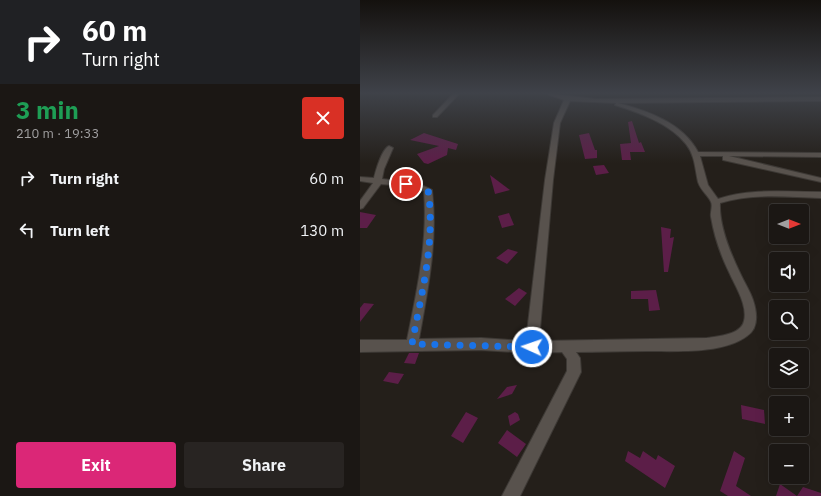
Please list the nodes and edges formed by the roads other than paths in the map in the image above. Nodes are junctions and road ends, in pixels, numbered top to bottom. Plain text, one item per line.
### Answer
1 (560, 116) edge
2 (649, 116) edge
3 (389, 148) dead end
4 (696, 154) junction
5 (711, 154) junction
6 (821, 155) edge
7 (360, 179) edge
8 (378, 180) junction
9 (821, 180) edge
10 (821, 196) edge
11 (716, 202) junction
12 (360, 206) edge
13 (412, 344) junction
14 (360, 346) edge
15 (565, 346) junction
16 (532, 347) junction
17 (511, 496) edge

1 - 16 street
2 - 4 street
3 - 8 street
4 - 5 street
4 - 11 street
5 - 6 street
5 - 9 street
7 - 8 street
8 - 12 street
8 - 13 street
10 - 11 street
11 - 15 street
13 - 14 street
13 - 16 street
15 - 16 street
15 - 17 street

